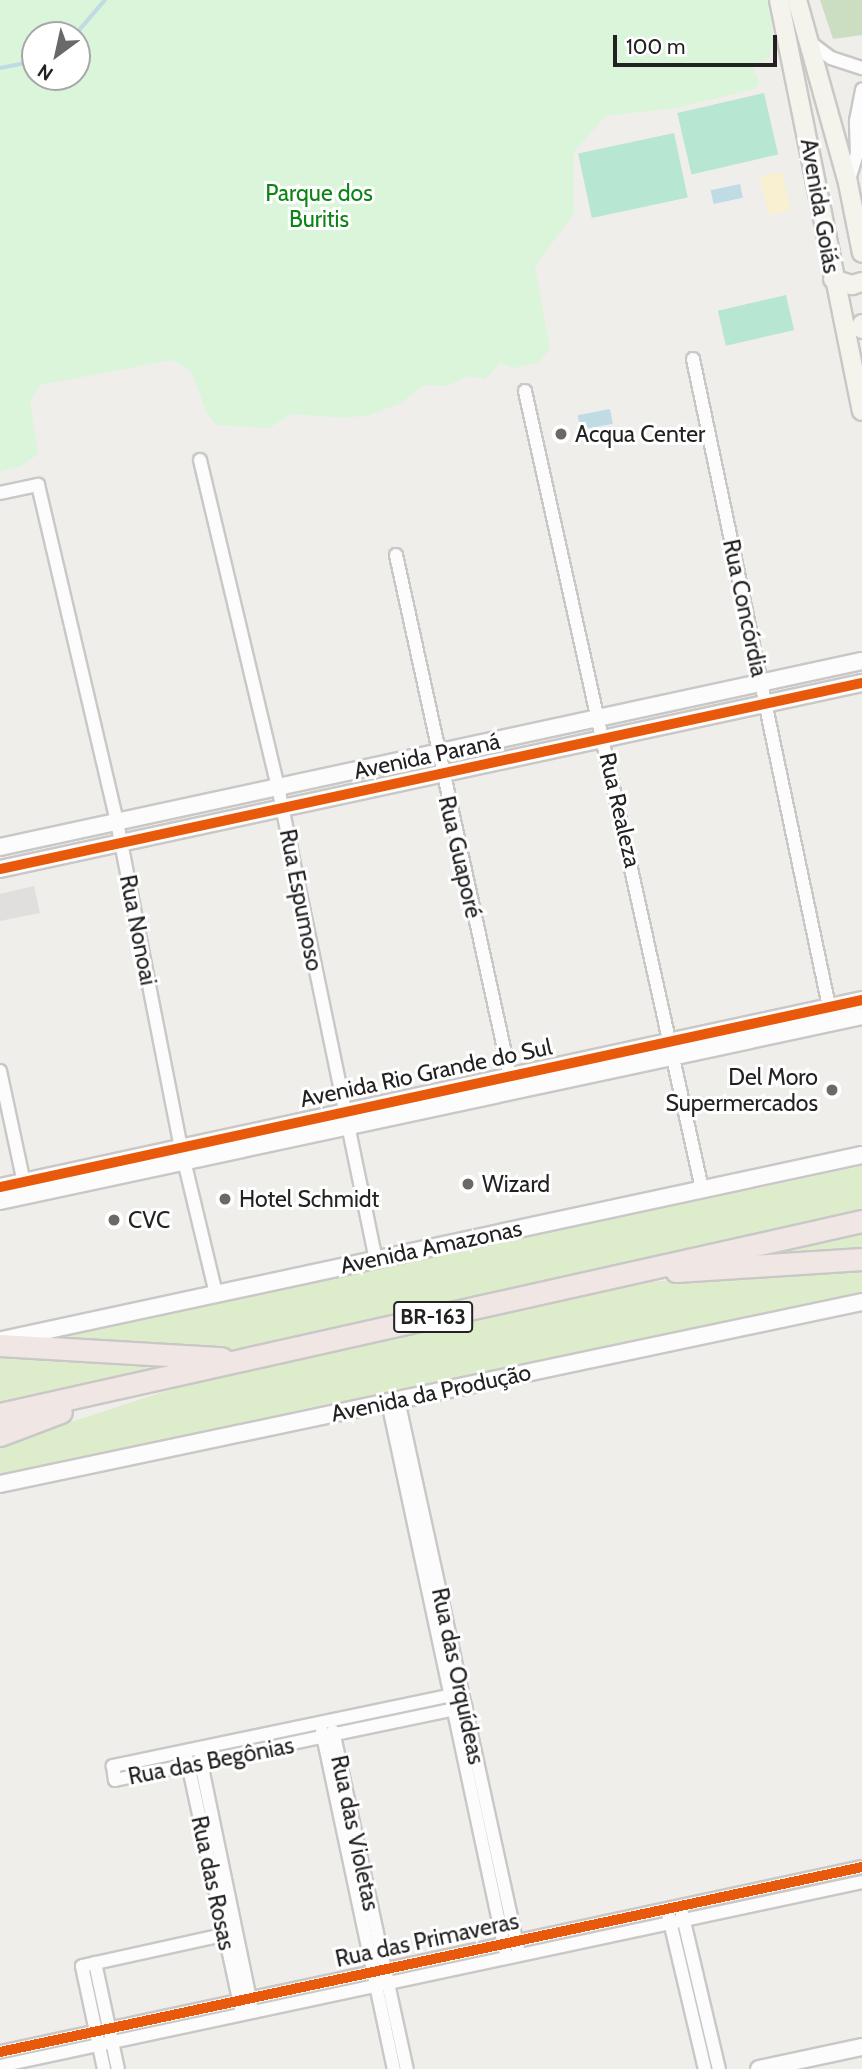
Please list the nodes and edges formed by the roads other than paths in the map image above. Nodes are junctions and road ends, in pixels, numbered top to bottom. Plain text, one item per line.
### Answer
1 (779, 0) edge
2 (797, 0) edge
3 (805, 39) junction
4 (862, 68) edge
5 (862, 90) edge
6 (849, 188) junction
7 (821, 195) junction
8 (862, 253) edge
9 (833, 279) junction
10 (862, 282) edge
11 (692, 359) dead end
12 (525, 391) dead end
13 (862, 411) edge
14 (200, 460) dead end
15 (0, 493) edge
16 (396, 555) dead end
17 (862, 661) edge
18 (760, 683) junction
19 (862, 683) edge
20 (765, 704) junction
21 (600, 718) junction
22 (604, 739) junction
23 (437, 752) junction
24 (442, 774) junction
25 (278, 787) junction
26 (282, 808) junction
27 (117, 822) junction
28 (121, 843) junction
29 (0, 847) edge
30 (0, 869) edge
31 (862, 1000) edge
32 (831, 1015) junction
33 (862, 1016) edge
34 (673, 1049) junction
35 (0, 1071) edge
36 (510, 1076) junction
37 (345, 1119) junction
38 (183, 1154) junction
39 (862, 1154) edge
40 (24, 1182) junction
41 (0, 1187) edge
42 (702, 1189) junction
43 (0, 1201) edge
44 (862, 1221) edge
45 (376, 1259) junction
46 (862, 1259) edge
47 (621, 1274) junction
48 (216, 1294) junction
49 (862, 1303) edge
50 (0, 1343) edge
51 (246, 1359) junction
52 (116, 1391) junction
53 (393, 1401) junction
54 (0, 1414) edge
55 (0, 1435) edge
56 (0, 1484) edge
57 (456, 1694) junction
58 (459, 1708) junction
59 (326, 1722) junction
60 (329, 1737) junction
61 (192, 1750) junction
62 (195, 1765) junction
63 (862, 1867) edge
64 (862, 1882) edge
65 (676, 1913) junction
66 (230, 1933) junction
67 (511, 1949) junction
68 (95, 1963) junction
69 (381, 1977) junction
70 (246, 2006) junction
71 (109, 2028) junction
72 (95, 2031) junction
73 (113, 2042) junction
74 (98, 2045) junction
75 (862, 2047) edge
76 (0, 2052) edge
77 (0, 2066) edge
78 (104, 2069) edge
79 (118, 2069) edge
80 (394, 2069) edge
81 (407, 2069) edge
82 (705, 2069) edge
83 (719, 2069) edge
84 (759, 2069) edge

1 - 7 main road, Avenida Goiás
2 - 3 main road, Avenida Goiás
3 - 4 street
3 - 6 main road, Avenida Goiás
5 - 6 street
6 - 7 main road
6 - 8 main road, Avenida Goiás
7 - 9 main road, Avenida Goiás
9 - 10 main road
9 - 13 main road, Avenida Goiás
11 - 18 street, Rua Concórdia
12 - 21 street, Rua Realeza
14 - 25 street, Rua Espumoso
15 - 27 street, Rua Nonoai
16 - 23 street, Rua Guaporé
17 - 18 street, Avenida Paraná
18 - 20 street, Rua Concórdia
18 - 21 street, Avenida Paraná
19 - 20 street, Avenida Paraná
20 - 22 street, Avenida Paraná
20 - 32 street, Rua Concórdia
21 - 22 street, Rua Realeza
21 - 23 street, Avenida Paraná
22 - 24 street, Avenida Paraná
22 - 34 street, Rua Realeza
23 - 24 street, Rua Guaporé
23 - 25 street, Avenida Paraná
24 - 26 street, Avenida Paraná
24 - 36 street, Rua Guaporé
25 - 26 street, Rua Espumoso
25 - 27 street, Avenida Paraná
26 - 28 street, Avenida Paraná
26 - 37 street, Rua Espumoso
27 - 28 street, Rua Nonoai
27 - 29 street, Avenida Paraná
28 - 30 street, Avenida Paraná
28 - 38 street, Rua Nonoai
31 - 32 street, Avenida Rio Grande do Sul
32 - 33 street, Avenida Rio Grande do Sul
32 - 34 street, Avenida Rio Grande do Sul
34 - 36 street, Avenida Rio Grande do Sul
34 - 37 street, Avenida Rio Grande do Sul
34 - 42 street, Rua Realeza
35 - 40 street
36 - 37 street, Avenida Rio Grande do Sul
37 - 38 street, Avenida Rio Grande do Sul
37 - 45 street, Rua Espumoso
38 - 40 street, Avenida Rio Grande do Sul
38 - 43 street, Avenida Rio Grande do Sul
38 - 48 street, Rua Nonoai
39 - 42 street, Avenida Amazonas
40 - 41 street, Avenida Rio Grande do Sul
42 - 45 street, Avenida Amazonas
44 - 47 highway, BR-163
45 - 48 street, Avenida Amazonas
46 - 47 highway, BR-163
47 - 51 highway, BR-163
48 - 50 street, Avenida Amazonas
49 - 53 street, Avenida da Produção
50 - 51 highway
51 - 52 highway, BR-163
52 - 54 highway, BR-163
52 - 55 highway
53 - 56 street, Avenida da Produção
53 - 57 street, Rua das Orquídeas
57 - 58 street, Rua das Orquídeas
57 - 59 street, Rua das Begônias
58 - 60 street, Rua das Begônias
58 - 67 street, Rua das Orquídeas
59 - 60 street, Rua das Violetas
59 - 61 street, Rua das Begônias
60 - 62 street, Rua das Begônias
60 - 69 street, Rua das Violetas
61 - 62 street, Rua das Rosas
61 - 62 street, Rua das Begônias
62 - 66 street, Rua das Rosas
63 - 65 street, Rua das Primaveras
64 - 65 street, Rua das Primaveras
65 - 67 street, Rua das Primaveras
65 - 82 street
65 - 83 street
66 - 68 street
66 - 70 street, Rua das Rosas
67 - 69 street, Rua das Primaveras
68 - 71 street
68 - 72 street
69 - 70 street, Rua das Primaveras
69 - 80 street, Rua das Violetas
69 - 81 street, Rua das Violetas
70 - 71 street, Rua das Primaveras
70 - 73 street, Rua das Primaveras
71 - 72 street, Rua das Primaveras
71 - 73 street
72 - 74 street
72 - 76 street, Rua das Primaveras
73 - 74 street, Rua das Primaveras
73 - 79 street
74 - 77 street, Rua das Primaveras
74 - 78 street
75 - 84 street

